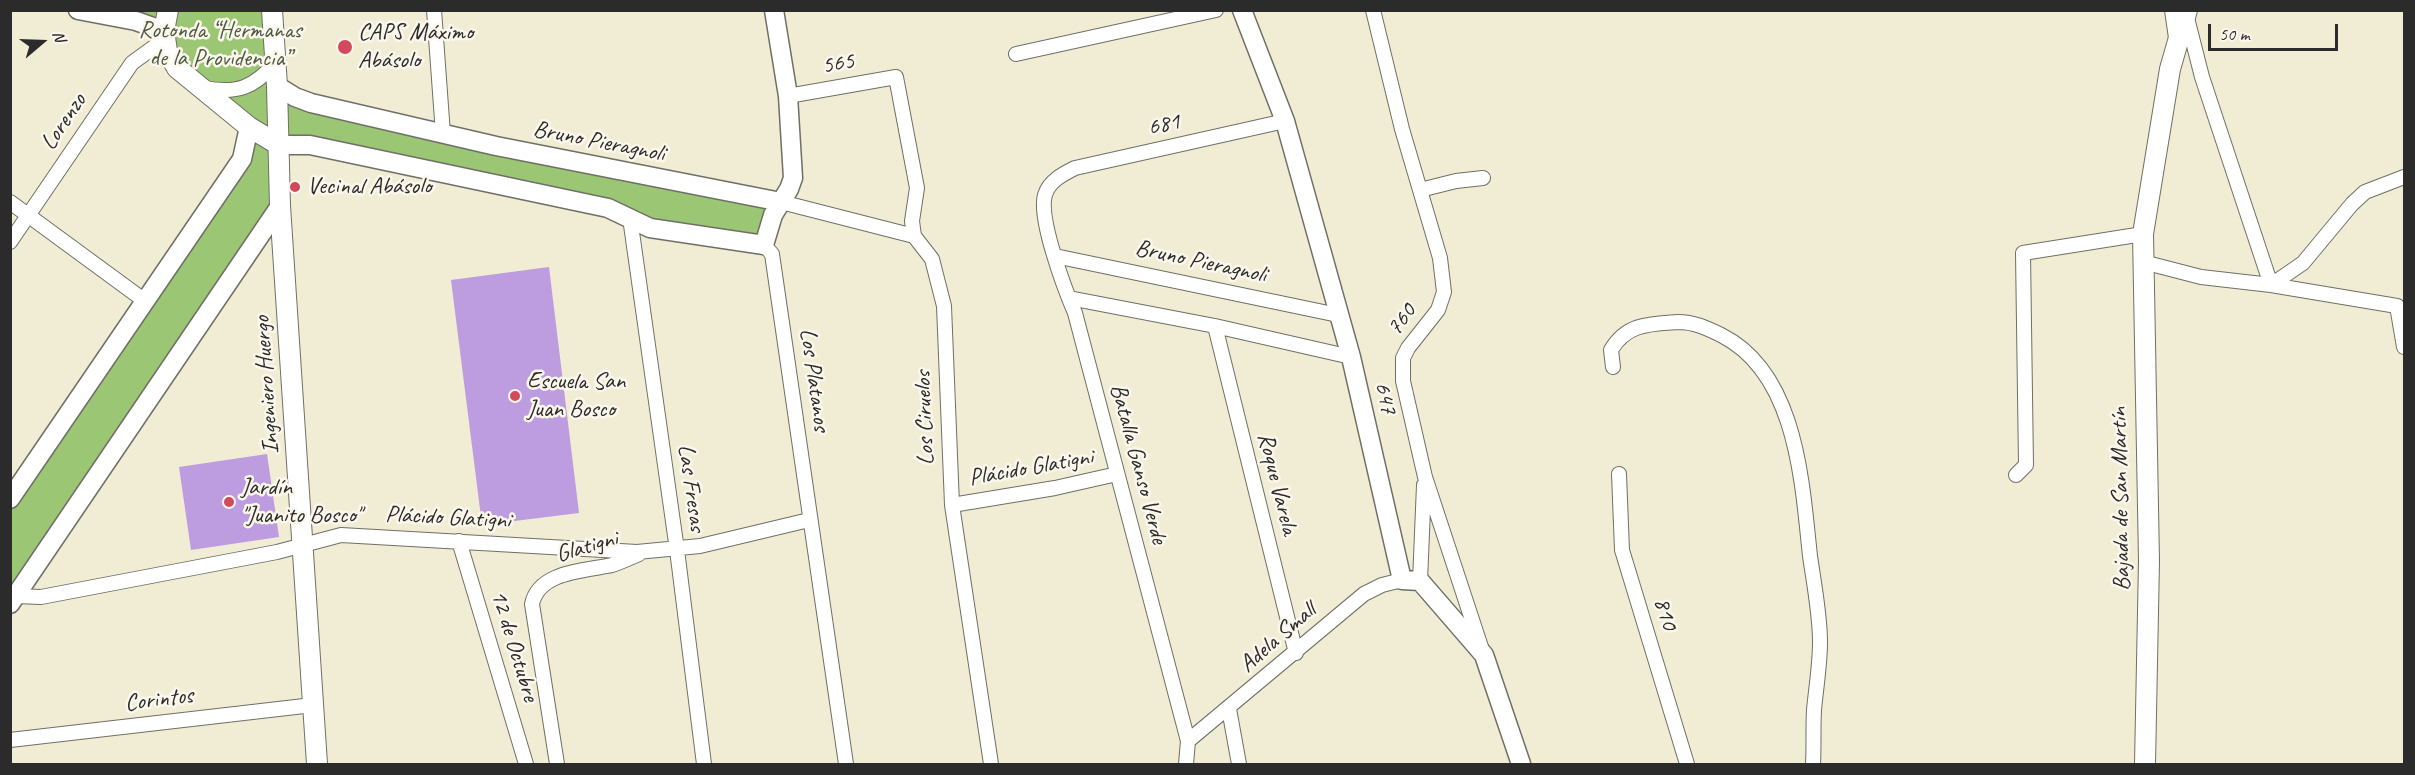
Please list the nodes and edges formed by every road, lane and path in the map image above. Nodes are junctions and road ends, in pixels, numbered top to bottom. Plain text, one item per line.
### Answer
1 (78, 10) edge
2 (168, 10) edge
3 (272, 10) edge
4 (434, 10) edge
5 (774, 10) edge
6 (1216, 10) edge
7 (1242, 10) edge
8 (1373, 10) edge
9 (2182, 12) edge
10 (165, 35) junction
11 (1016, 54) dead end
12 (276, 62) junction
13 (277, 86) junction
14 (202, 87) junction
15 (788, 96) junction
16 (1285, 121) junction
17 (249, 127) junction
18 (443, 134) junction
19 (279, 145) junction
20 (2404, 177) edge
21 (1056, 178) joint
22 (1483, 178) dead end
23 (1420, 190) junction
24 (10, 202) edge
25 (781, 202) junction
26 (280, 206) junction
27 (29, 214) junction
28 (630, 218) junction
29 (2143, 234) junction
30 (914, 236) junction
31 (10, 242) edge
32 (764, 245) junction
33 (1055, 256) junction
34 (2143, 262) junction
35 (2271, 285) junction
36 (1069, 298) junction
37 (145, 301) junction
38 (1338, 315) junction
39 (1215, 326) junction
40 (2404, 346) edge
41 (1351, 357) junction
42 (1613, 368) dead end
43 (1117, 474) junction
44 (1619, 474) dead end
45 (2016, 475) dead end
46 (1425, 477) junction
47 (10, 499) edge
48 (952, 505) junction
49 (809, 520) junction
50 (459, 541) junction
51 (304, 545) junction
52 (677, 550) junction
53 (646, 551) junction
54 (1411, 580) junction
55 (541, 586) joint
56 (12, 598) edge
57 (1296, 653) junction
58 (1484, 655) junction
59 (313, 705) junction
60 (1229, 709) junction
61 (10, 740) edge
62 (1188, 741) junction
63 (317, 765) edge
64 (526, 765) edge
65 (557, 765) edge
66 (704, 765) edge
67 (846, 765) edge
68 (991, 765) edge
69 (1186, 765) edge
70 (1239, 765) edge
71 (1521, 765) edge
72 (1687, 765) edge
73 (1814, 765) edge
74 (2145, 765) edge

1 - 10 street
2 - 10 main road
3 - 12 main road, Ingeniero Huergo
4 - 18 street
5 - 15 street
6 - 11 street
7 - 16 street, 647
8 - 23 street, 760
9 - 29 main road, Bajada de San Martín
9 - 35 street
10 - 14 main road
10 - 27 street, Lorenzo
12 - 13 main road, Ingeniero Huergo
12 - 14 street
13 - 18 street, Bruno Pieragnoli
13 - 19 main road, Ingeniero Huergo
14 - 17 main road
15 - 25 street
15 - 30 street, 565
16 - 21 street, 681
16 - 38 street, 647
17 - 19 main road
17 - 37 street
18 - 25 street, Bruno Pieragnoli
19 - 26 main road, Ingeniero Huergo
19 - 28 street
20 - 35 street
21 - 33 street, Batalla Ganso Verde
22 - 23 street
23 - 46 street, 760
24 - 27 street
25 - 30 street, Bruno Pieragnoli
25 - 32 street
26 - 51 main road, Ingeniero Huergo
26 - 56 street
27 - 31 street, Lorenzo
27 - 37 street
28 - 32 street
28 - 52 street, Las Fresas
29 - 34 main road, Bajada de San Martín
29 - 45 street
30 - 48 street, Los Ciruelos
32 - 49 street, Los Platanos
33 - 36 street, Batalla Ganso Verde
33 - 38 street, Bruno Pieragnoli
34 - 35 street
34 - 74 main road, Bajada de San Martín
35 - 40 street
36 - 39 street
36 - 43 street, Batalla Ganso Verde
37 - 47 street
38 - 41 street, 647
39 - 41 street
39 - 57 street, Roque Varela
41 - 54 street, 647
42 - 73 street
43 - 48 street, Plácido Glatigni
43 - 62 street, Batalla Ganso Verde
44 - 72 street, 810
46 - 54 street
46 - 58 street, 760
48 - 68 street, Los Ciruelos
49 - 52 street, Plácido Glatigni
49 - 67 street, Los Platanos
50 - 51 street, Plácido Glatigni
50 - 53 street, Plácido Glatigni
50 - 64 street, 12 de Octubre
51 - 56 street, Plácido Glatigni
51 - 59 main road, Ingeniero Huergo
52 - 53 street, Plácido Glatigni
52 - 66 street, Las Fresas
53 - 55 street, Glatigni
54 - 57 street, Adela Small
54 - 58 street, 647
55 - 65 street, 12 de Octubre
57 - 60 street, Adela Small
58 - 71 street, 647
59 - 61 street, Corintos
59 - 63 main road, Ingeniero Huergo
60 - 62 street, Adela Small
60 - 70 street
62 - 69 street, Batalla Ganso Verde

